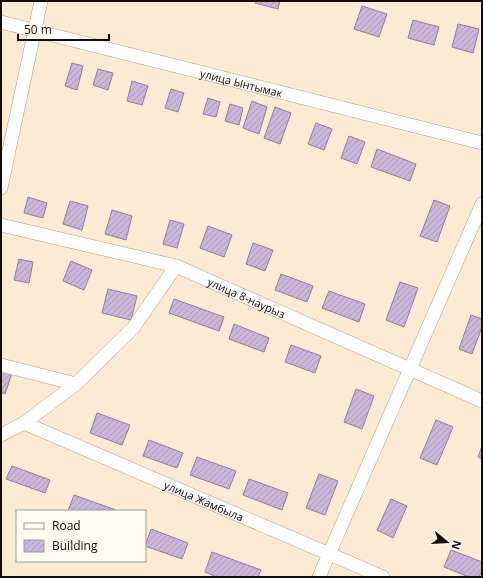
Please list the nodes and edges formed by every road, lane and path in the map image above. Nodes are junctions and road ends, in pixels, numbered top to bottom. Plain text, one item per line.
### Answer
1 (41, 1) edge
2 (1, 22) edge
3 (35, 30) junction
4 (482, 143) edge
5 (1, 188) edge
6 (482, 204) edge
7 (1, 225) edge
8 (176, 266) junction
9 (1, 365) edge
10 (409, 369) junction
11 (76, 384) junction
12 (482, 401) edge
13 (24, 423) junction
14 (1, 435) edge
15 (329, 554) junction
16 (319, 577) edge
17 (383, 577) edge

1 - 3 street
2 - 3 street, улица Ынтымак
3 - 4 street, улица Ынтымак
3 - 5 street
6 - 10 street
7 - 8 street, улица 8-наурыз
8 - 10 street, улица 8-наурыз
8 - 11 street
9 - 11 street
10 - 12 street, улица 8-наурыз
10 - 15 street
11 - 13 street
13 - 14 street
13 - 15 street, улица Жамбыла
15 - 16 street
15 - 17 street, улица Жамбыла

